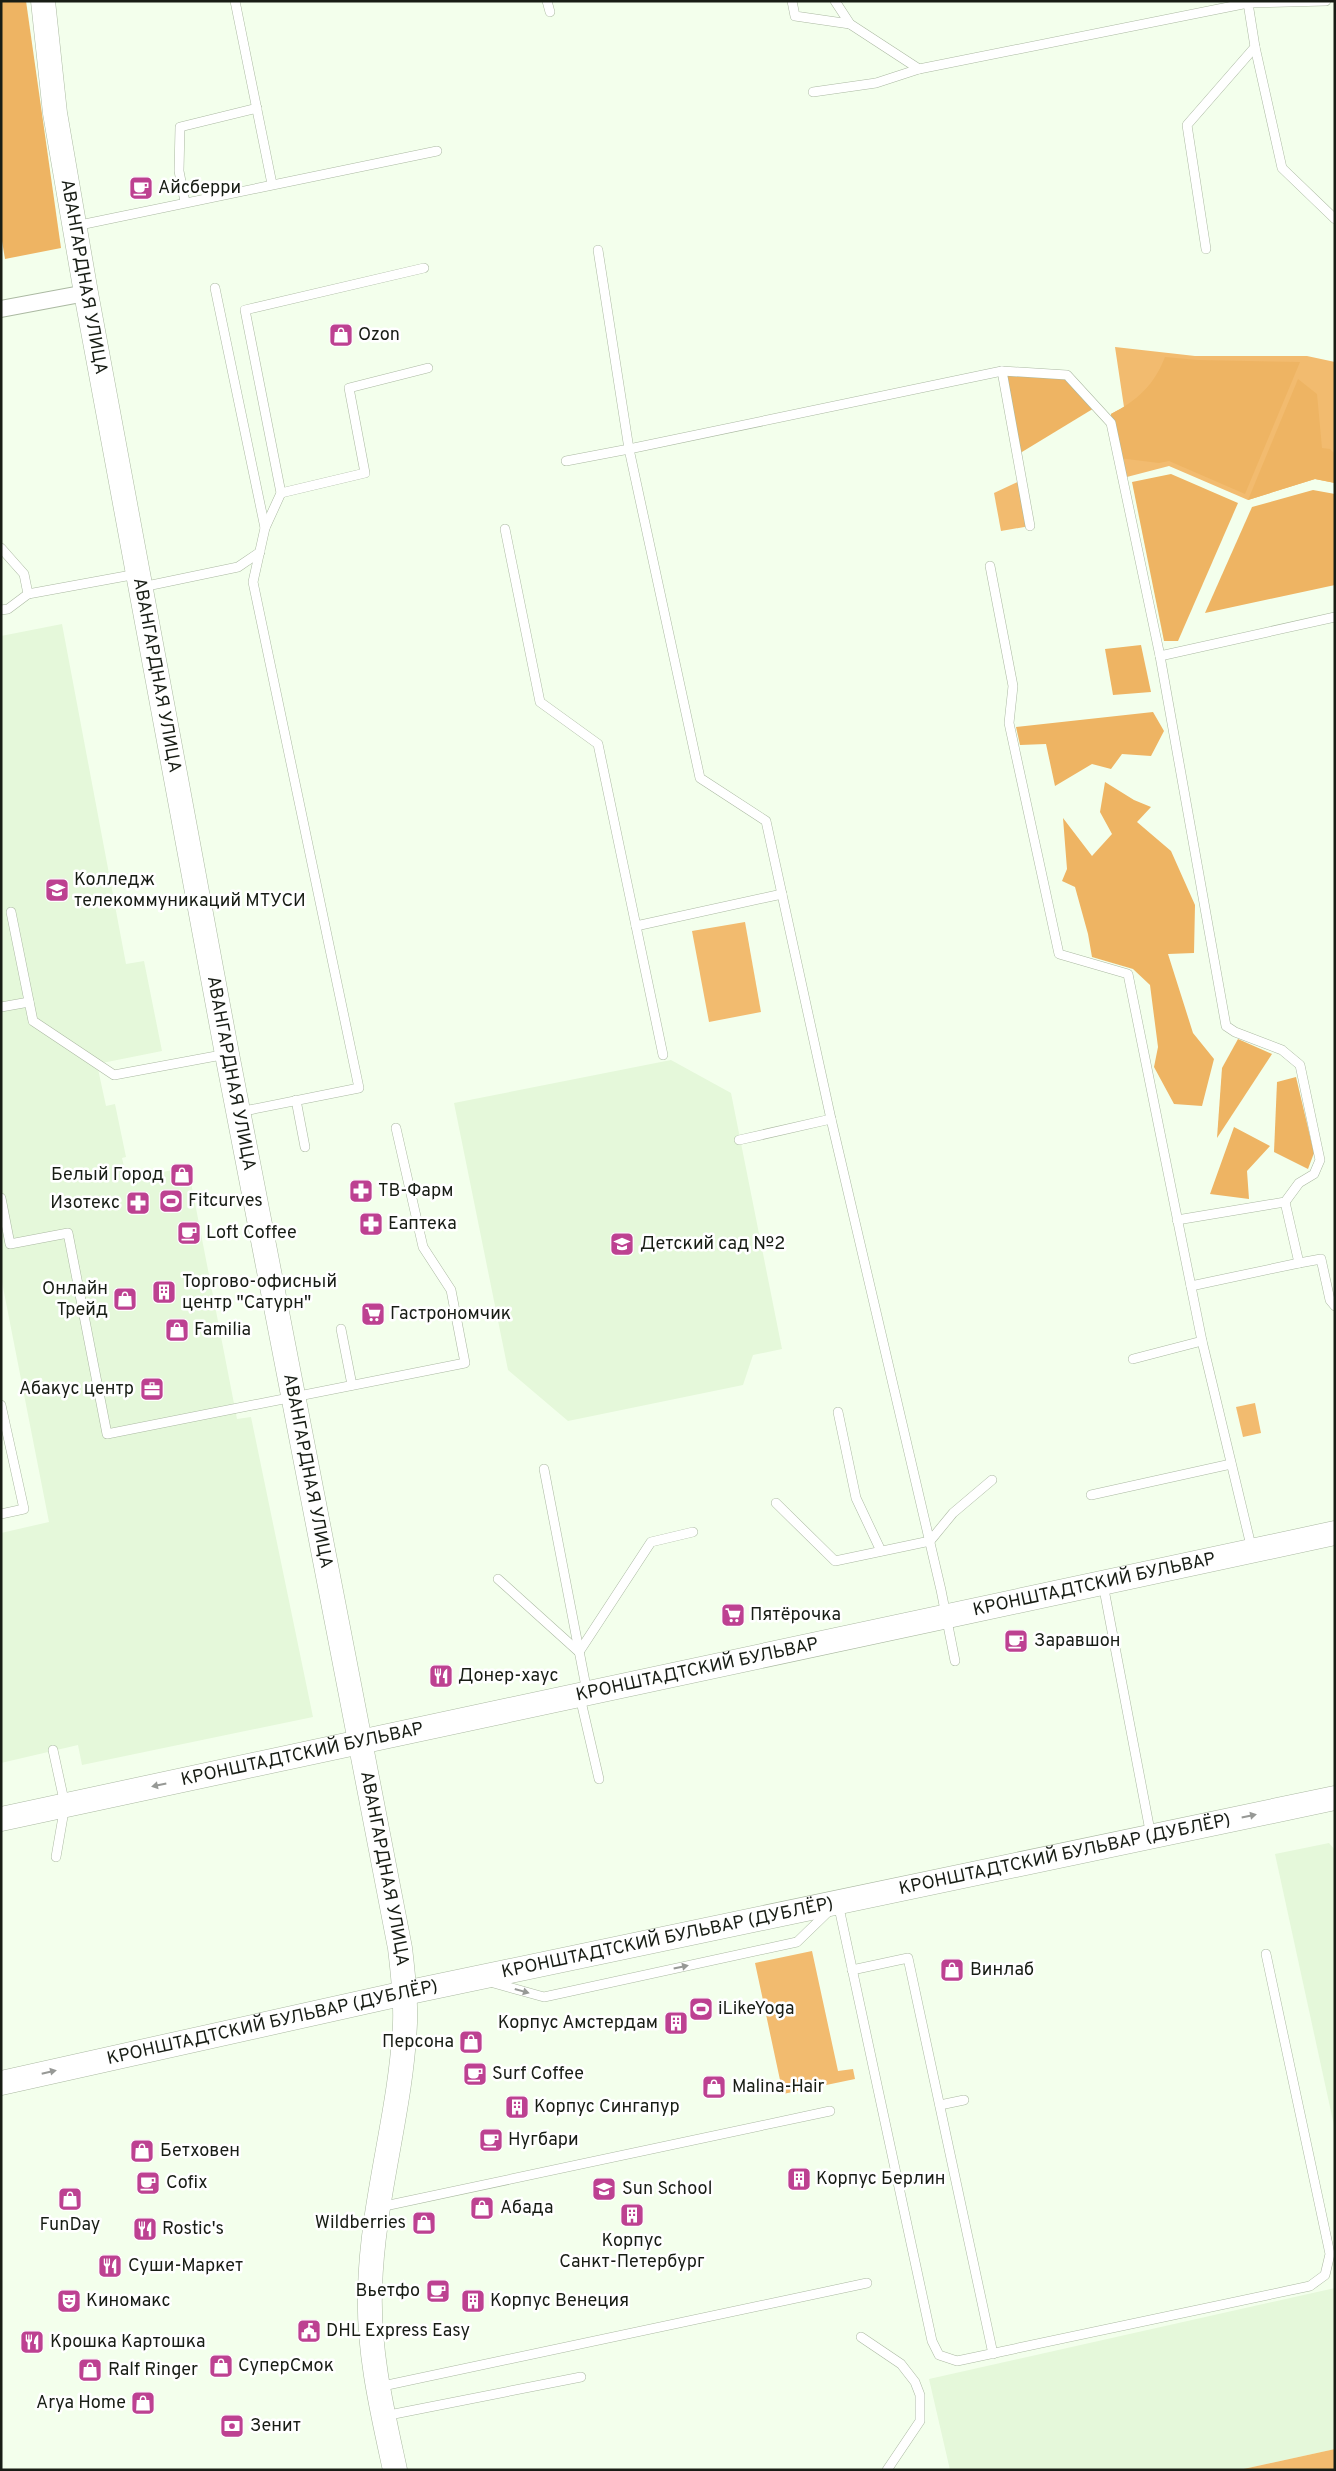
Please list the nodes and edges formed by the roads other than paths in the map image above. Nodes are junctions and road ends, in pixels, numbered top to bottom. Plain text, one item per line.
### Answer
1 (43, 1) edge
2 (235, 1) edge
3 (547, 1) edge
4 (792, 1) edge
5 (835, 1) edge
6 (1326, 1) edge
7 (1248, 2) edge
8 (550, 12) dead end
9 (850, 24) junction
10 (1255, 47) junction
11 (919, 69) junction
12 (813, 92) dead end
13 (257, 108) junction
14 (437, 151) dead end
15 (272, 184) junction
16 (185, 202) junction
17 (1335, 219) edge
18 (74, 226) junction
19 (1206, 249) dead end
20 (598, 250) dead end
21 (424, 268) dead end
22 (215, 288) dead end
23 (86, 293) junction
24 (1, 309) edge
25 (428, 368) dead end
26 (1002, 371) junction
27 (629, 449) junction
28 (566, 461) dead end
29 (282, 493) junction
30 (1030, 526) dead end
31 (266, 528) junction
32 (505, 529) dead end
33 (1, 548) edge
34 (260, 552) junction
35 (990, 566) dead end
36 (141, 580) junction
37 (28, 594) junction
38 (1, 610) edge
39 (1335, 618) edge
40 (1160, 656) junction
41 (782, 894) junction
42 (11, 912) dead end
43 (636, 926) junction
44 (29, 1002) junction
45 (1, 1007) edge
46 (227, 1054) junction
47 (663, 1055) dead end
48 (296, 1100) junction
49 (239, 1112) junction
50 (831, 1120) junction
51 (396, 1128) dead end
52 (739, 1140) dead end
53 (305, 1148) dead end
54 (1, 1198) edge
55 (1285, 1202) junction
56 (1177, 1220) junction
57 (1299, 1263) junction
58 (1190, 1286) junction
59 (1335, 1306) edge
60 (341, 1329) dead end
61 (1202, 1341) junction
62 (1133, 1359) dead end
63 (352, 1385) junction
64 (295, 1397) junction
65 (1, 1405) edge
66 (838, 1412) dead end
67 (1231, 1464) junction
68 (544, 1469) dead end
69 (992, 1480) dead end
70 (1091, 1495) dead end
71 (776, 1503) dead end
72 (1, 1514) edge
73 (692, 1532) dead end
74 (1335, 1533) edge
75 (930, 1541) junction
76 (881, 1551) junction
77 (1252, 1551) junction
78 (498, 1579) dead end
79 (1103, 1583) junction
80 (946, 1617) junction
81 (579, 1652) junction
82 (955, 1662) dead end
83 (583, 1693) junction
84 (360, 1742) junction
85 (53, 1750) dead end
86 (599, 1779) dead end
87 (1335, 1798) edge
88 (64, 1805) junction
89 (1, 1819) edge
90 (1151, 1837) junction
91 (56, 1858) dead end
92 (838, 1902) junction
93 (1266, 1954) dead end
94 (852, 1970) junction
95 (475, 1978) junction
96 (405, 1993) junction
97 (1, 2083) edge
98 (964, 2100) dead end
99 (940, 2105) junction
100 (830, 2111) dead end
101 (379, 2207) junction
102 (867, 2283) dead end
103 (861, 2337) dead end
104 (993, 2354) junction
105 (581, 2377) dead end
106 (377, 2387) junction
107 (384, 2416) junction
108 (396, 2470) edge
109 (887, 2470) edge

1 - 18 main road, АВАНГАРДНАЯ УЛИЦА
2 - 13 lane
3 - 8 lane
4 - 9 lane
5 - 9 lane
6 - 7 lane
7 - 10 lane
7 - 11 lane
9 - 11 lane
10 - 17 lane
10 - 19 lane
11 - 12 lane
13 - 15 lane
13 - 16 lane
14 - 15 lane
15 - 16 lane
16 - 18 lane
18 - 23 main road, АВАНГАРДНАЯ УЛИЦА
20 - 27 lane
21 - 29 lane
22 - 31 lane
23 - 24 street
23 - 36 main road, АВАНГАРДНАЯ УЛИЦА
25 - 29 lane
26 - 27 lane
26 - 30 lane
26 - 40 lane
27 - 28 lane
27 - 41 lane
29 - 31 lane
31 - 34 lane
32 - 43 lane
33 - 37 lane
34 - 36 lane
34 - 48 lane
35 - 56 lane
36 - 37 lane
36 - 46 main road, АВАНГАРДНАЯ УЛИЦА
37 - 38 lane
39 - 40 lane
40 - 55 lane
41 - 43 lane
41 - 50 lane
42 - 44 lane
43 - 47 lane
44 - 45 lane
44 - 46 lane
46 - 49 main road, АВАНГАРДНАЯ УЛИЦА
48 - 49 lane
48 - 53 lane
49 - 64 main road, АВАНГАРДНАЯ УЛИЦА
50 - 52 lane
50 - 75 lane
51 - 63 lane
54 - 64 lane
55 - 56 lane
55 - 57 lane
56 - 58 lane
57 - 58 lane
57 - 59 lane
58 - 61 lane
60 - 63 lane
61 - 62 lane
61 - 67 lane
63 - 64 lane
64 - 84 main road, АВАНГАРДНАЯ УЛИЦА
65 - 72 lane
66 - 76 lane
67 - 70 lane
67 - 77 lane
68 - 81 lane
69 - 75 lane
71 - 76 lane
73 - 81 lane
74 - 77 main road, КРОНШТАДТСКИЙ БУЛЬВАР
75 - 76 lane
75 - 80 lane
77 - 79 main road, КРОНШТАДТСКИЙ БУЛЬВАР
78 - 81 lane
79 - 80 main road, КРОНШТАДТСКИЙ БУЛЬВАР
79 - 90 lane
80 - 82 lane
80 - 83 main road, КРОНШТАДТСКИЙ БУЛЬВАР
81 - 83 lane
83 - 84 main road, КРОНШТАДТСКИЙ БУЛЬВАР
83 - 86 lane
84 -> 88 main road, КРОНШТАДТСКИЙ БУЛЬВАР
84 - 96 main road, АВАНГАРДНАЯ УЛИЦА
85 - 88 lane
90 -> 87 main road, КРОНШТАДТСКИЙ БУЛЬВАР (ДУБЛЁР)
88 - 89 main road, КРОНШТАДТСКИЙ БУЛЬВАР
88 - 91 lane
90 - 92 main road, КРОНШТАДТСКИЙ БУЛЬВАР (ДУБЛЁР)
92 - 94 lane
92 - 95 main road, КРОНШТАДТСКИЙ БУЛЬВАР (ДУБЛЁР)
95 -> 92 lane
93 - 104 lane
94 - 99 lane
94 - 104 lane
95 - 96 main road, КРОНШТАДТСКИЙ БУЛЬВАР (ДУБЛЁР)
97 -> 96 main road, КРОНШТАДТСКИЙ БУЛЬВАР (ДУБЛЁР)
96 - 101 main road, АВАНГАРДНАЯ УЛИЦА
98 - 99 lane
99 - 104 lane
100 - 101 lane
101 - 106 main road, АВАНГАРДНАЯ УЛИЦА
102 - 106 lane
103 - 109 lane
105 - 107 lane
106 - 107 main road, АВАНГАРДНАЯ УЛИЦА
107 - 108 main road, АВАНГАРДНАЯ УЛИЦА

